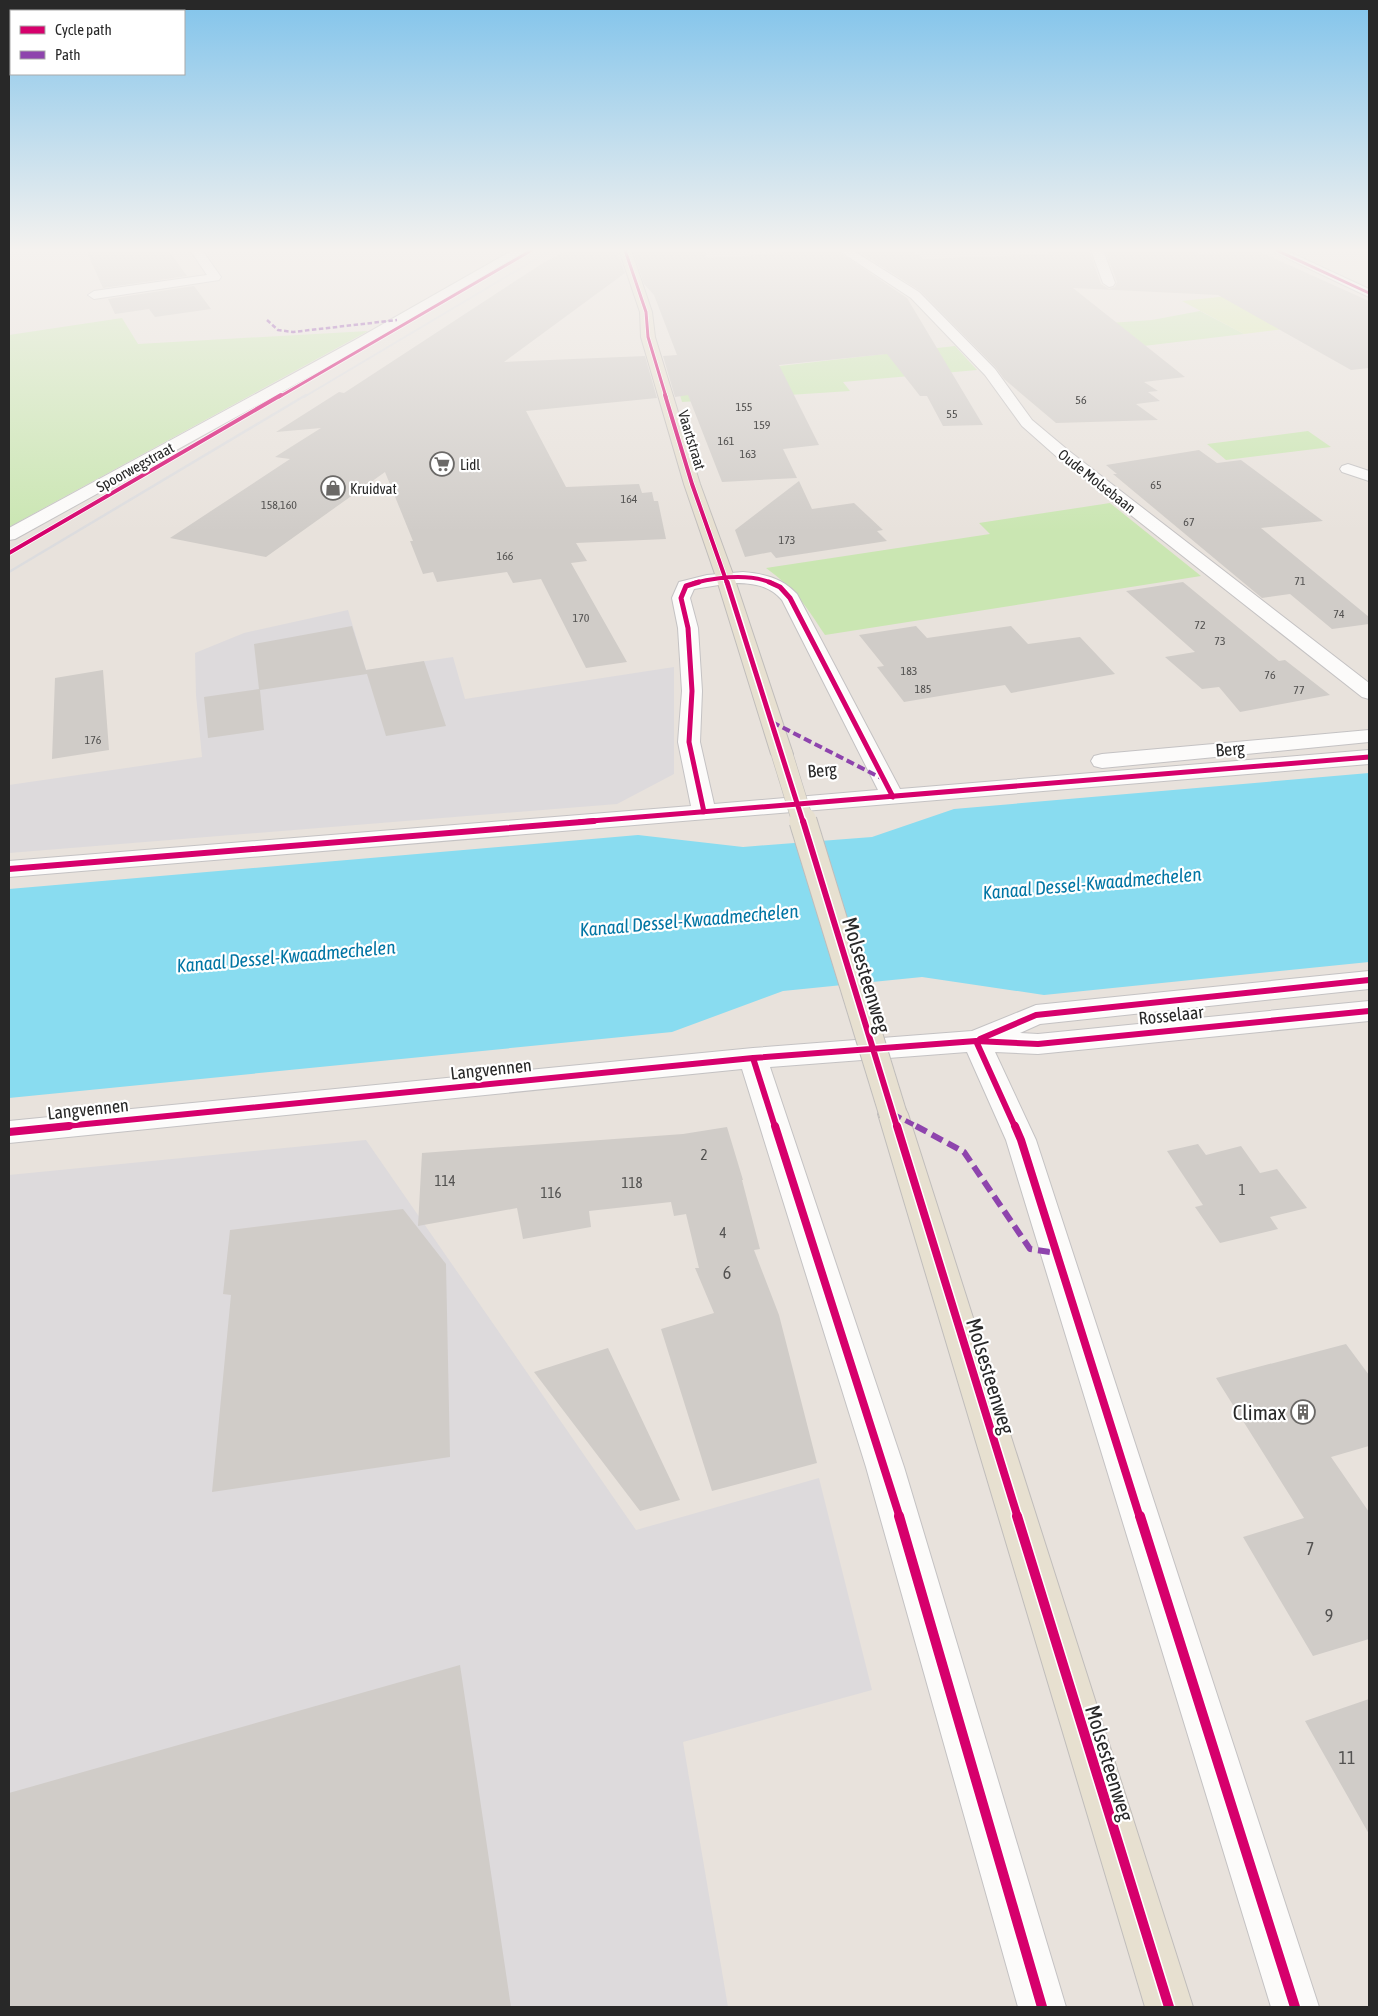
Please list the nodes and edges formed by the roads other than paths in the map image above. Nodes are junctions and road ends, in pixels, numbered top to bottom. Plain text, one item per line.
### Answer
1 (360, 344) edge
2 (650, 344) edge
3 (962, 344) edge
4 (1348, 469) dead end
5 (1369, 476) edge
6 (9, 535) edge
7 (725, 577) junction
8 (1369, 693) edge
9 (1369, 736) edge
10 (782, 754) joint
11 (1369, 758) edge
12 (889, 789) junction
13 (703, 804) junction
14 (9, 869) edge
15 (1369, 980) edge
16 (1369, 1011) edge
17 (976, 1040) junction
18 (754, 1058) junction
19 (9, 1132) edge
20 (1042, 2007) edge
21 (1169, 2007) edge
22 (1295, 2007) edge

1 - 6 street, Spoorwegstraat
2 - 7 main road, Vaartstraat
3 - 8 street, Oude Molsebaan
4 - 5 street
7 - 10 main road, Vaartstraat
7 - 12 street
7 - 13 street
9 - 12 street, Berg
10 - 21 main road, Molsesteenweg, bridge
11 - 12 street
12 - 13 street
13 - 14 street
15 - 17 street
16 - 17 street, Rosselaar
17 - 18 street, Langvennen
17 - 22 street
18 - 19 street, Langvennen
18 - 20 street

